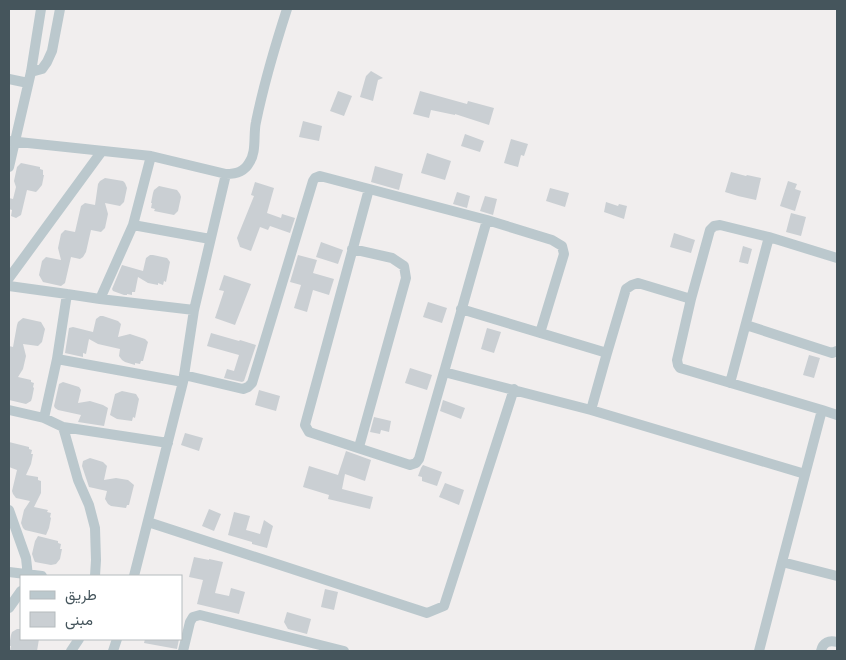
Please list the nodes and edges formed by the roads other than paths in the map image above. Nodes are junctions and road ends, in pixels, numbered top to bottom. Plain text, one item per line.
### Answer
1 (41, 9) edge
2 (60, 9) edge
3 (287, 9) edge
4 (30, 77) junction
5 (9, 79) edge
6 (12, 141) edge
7 (102, 151) junction
8 (151, 156) junction
9 (9, 167) edge
10 (226, 174) junction
11 (369, 189) junction
12 (486, 220) junction
13 (134, 225) junction
14 (769, 237) junction
15 (210, 239) junction
16 (352, 249) junction
17 (837, 258) edge
18 (9, 278) edge
19 (9, 286) edge
20 (67, 294) junction
21 (691, 298) junction
22 (100, 299) junction
23 (461, 309) junction
24 (194, 310) junction
25 (746, 325) junction
26 (540, 333) junction
27 (837, 351) edge
28 (607, 352) junction
29 (57, 359) junction
30 (444, 372) junction
31 (184, 378) junction
32 (730, 383) junction
33 (514, 389) junction
34 (9, 410) edge
35 (591, 410) junction
36 (822, 410) junction
37 (837, 415) edge
38 (44, 418) junction
39 (63, 426) junction
40 (168, 443) junction
41 (359, 448) junction
42 (805, 474) junction
43 (9, 510) edge
44 (148, 522) junction
45 (782, 562) junction
46 (9, 572) edge
47 (23, 575) edge
48 (28, 575) edge
49 (95, 575) edge
50 (134, 575) edge
51 (837, 576) edge
52 (20, 592) edge
53 (9, 608) edge
54 (78, 640) edge
55 (837, 642) edge
56 (71, 651) edge
57 (183, 651) edge
58 (344, 651) edge
59 (758, 651) edge
60 (821, 651) edge

1 - 4 street
2 - 4 street
3 - 10 street
4 - 5 street
4 - 6 street
6 - 7 street
6 - 9 street
7 - 8 street
7 - 18 street
8 - 10 street
8 - 13 street
10 - 15 street
11 - 12 street
11 - 16 street
11 - 31 street
12 - 23 street
12 - 26 street
13 - 15 street
13 - 22 street
14 - 17 street
14 - 21 street
14 - 25 street
15 - 24 street
16 - 41 street
16 - 41 street
19 - 20 street
20 - 22 street
20 - 29 street
21 - 28 street
21 - 32 street
22 - 24 street
23 - 26 street
23 - 30 street
24 - 31 street
25 - 27 street
25 - 32 street
26 - 28 street
28 - 35 street
29 - 31 street
29 - 38 street
30 - 33 street
30 - 41 street
31 - 40 street
32 - 36 street
33 - 35 street
33 - 44 street
34 - 38 street
35 - 42 street
36 - 37 street
36 - 42 street
38 - 39 street
39 - 40 street
39 - 49 street
40 - 44 street
42 - 45 street
43 - 48 street
44 - 50 street
45 - 51 street
45 - 59 street
46 - 47 street
52 - 53 street
54 - 56 street
55 - 60 street
57 - 58 street

